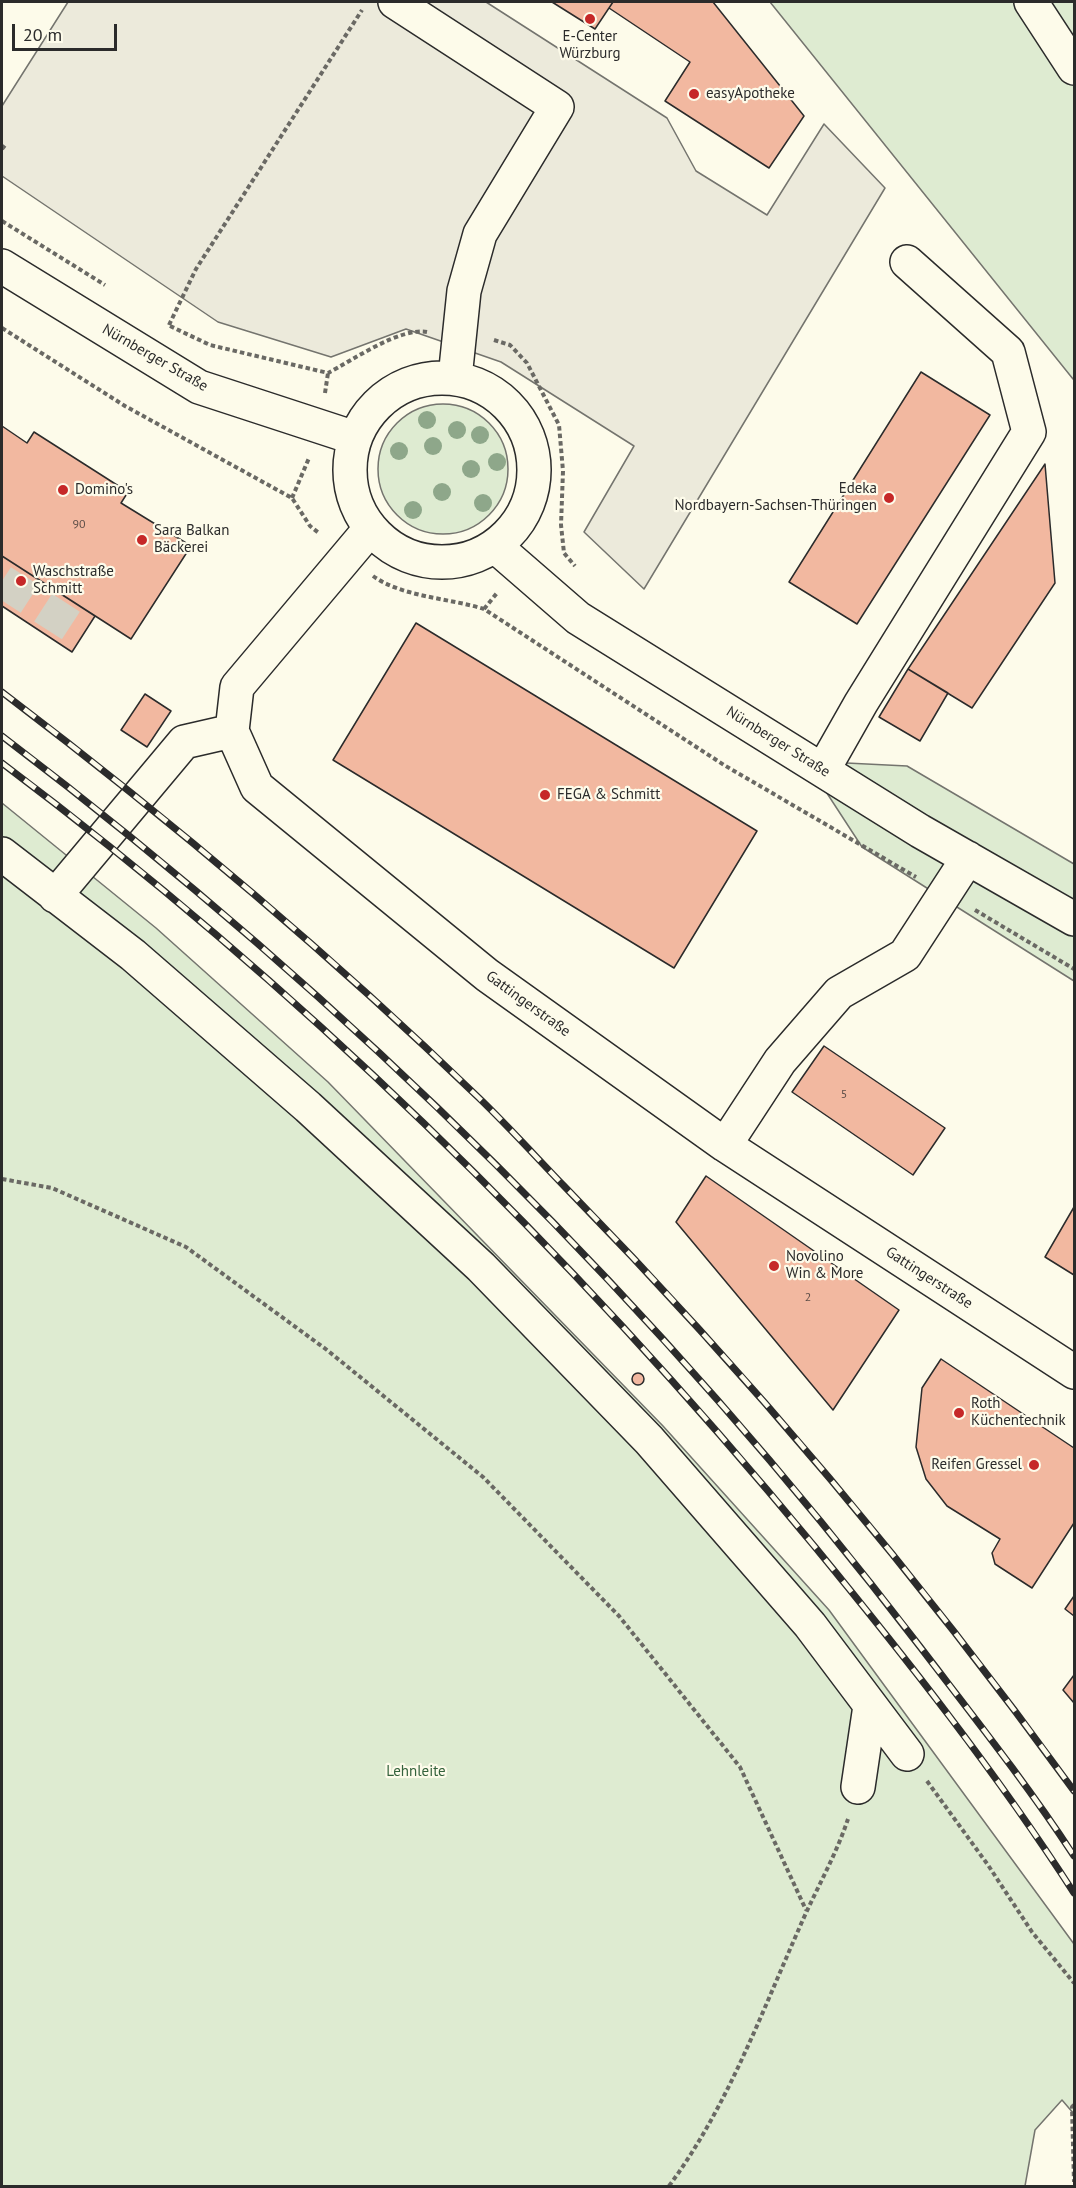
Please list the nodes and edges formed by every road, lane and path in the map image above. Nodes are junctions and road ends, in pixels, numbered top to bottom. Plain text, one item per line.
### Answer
1 (368, 2) edge
2 (395, 2) edge
3 (1031, 2) edge
4 (1074, 68) edge
5 (6, 144) dead end
6 (2, 149) edge
7 (2, 221) edge
8 (907, 262) dead end
9 (2, 266) edge
10 (110, 288) dead end
11 (159, 319) dead end
12 (169, 325) junction
13 (2, 328) edge
14 (416, 330) dead end
15 (495, 340) dead end
16 (455, 378) junction
17 (355, 438) junction
18 (292, 498) dead end
19 (370, 529) junction
20 (495, 546) junction
21 (564, 553) dead end
22 (484, 609) dead end
23 (232, 731) junction
24 (823, 770) junction
25 (2, 854) edge
26 (968, 858) junction
27 (944, 892) junction
28 (55, 896) junction
29 (1074, 919) edge
30 (1074, 969) edge
31 (724, 1145) junction
32 (2, 1179) edge
33 (1074, 1372) edge
34 (870, 1706) junction
35 (907, 1754) joint
36 (858, 1787) joint
37 (806, 1910) junction
38 (1074, 1983) edge
39 (1074, 2105) edge
40 (1074, 2182) edge
41 (669, 2187) edge

1 - 12 path
2 - 16 main road
3 - 4 main road
5 - 6 path
7 - 10 path
8 - 24 main road
9 - 17 main road, Nürnberger Straße
11 - 12 path
12 - 14 path
13 - 18 path
15 - 21 path
16 - 17 main road
16 - 20 main road
17 - 19 main road
19 - 20 main road
19 - 23 main road
20 - 24 main road, Nürnberger Straße
22 - 27 path
23 - 28 main road
23 - 31 main road, Gattingerstraße
24 - 26 main road, Nürnberger Straße
25 - 28 main road
26 - 27 main road
26 - 29 main road, Nürnberger Straße
27 - 30 path
27 - 31 main road
28 - 34 main road
31 - 33 main road, Gattingerstraße
32 - 37 path
34 - 35 main road
34 - 36 main road
35 - 38 path
36 - 37 path
37 - 41 path
39 - 40 path

